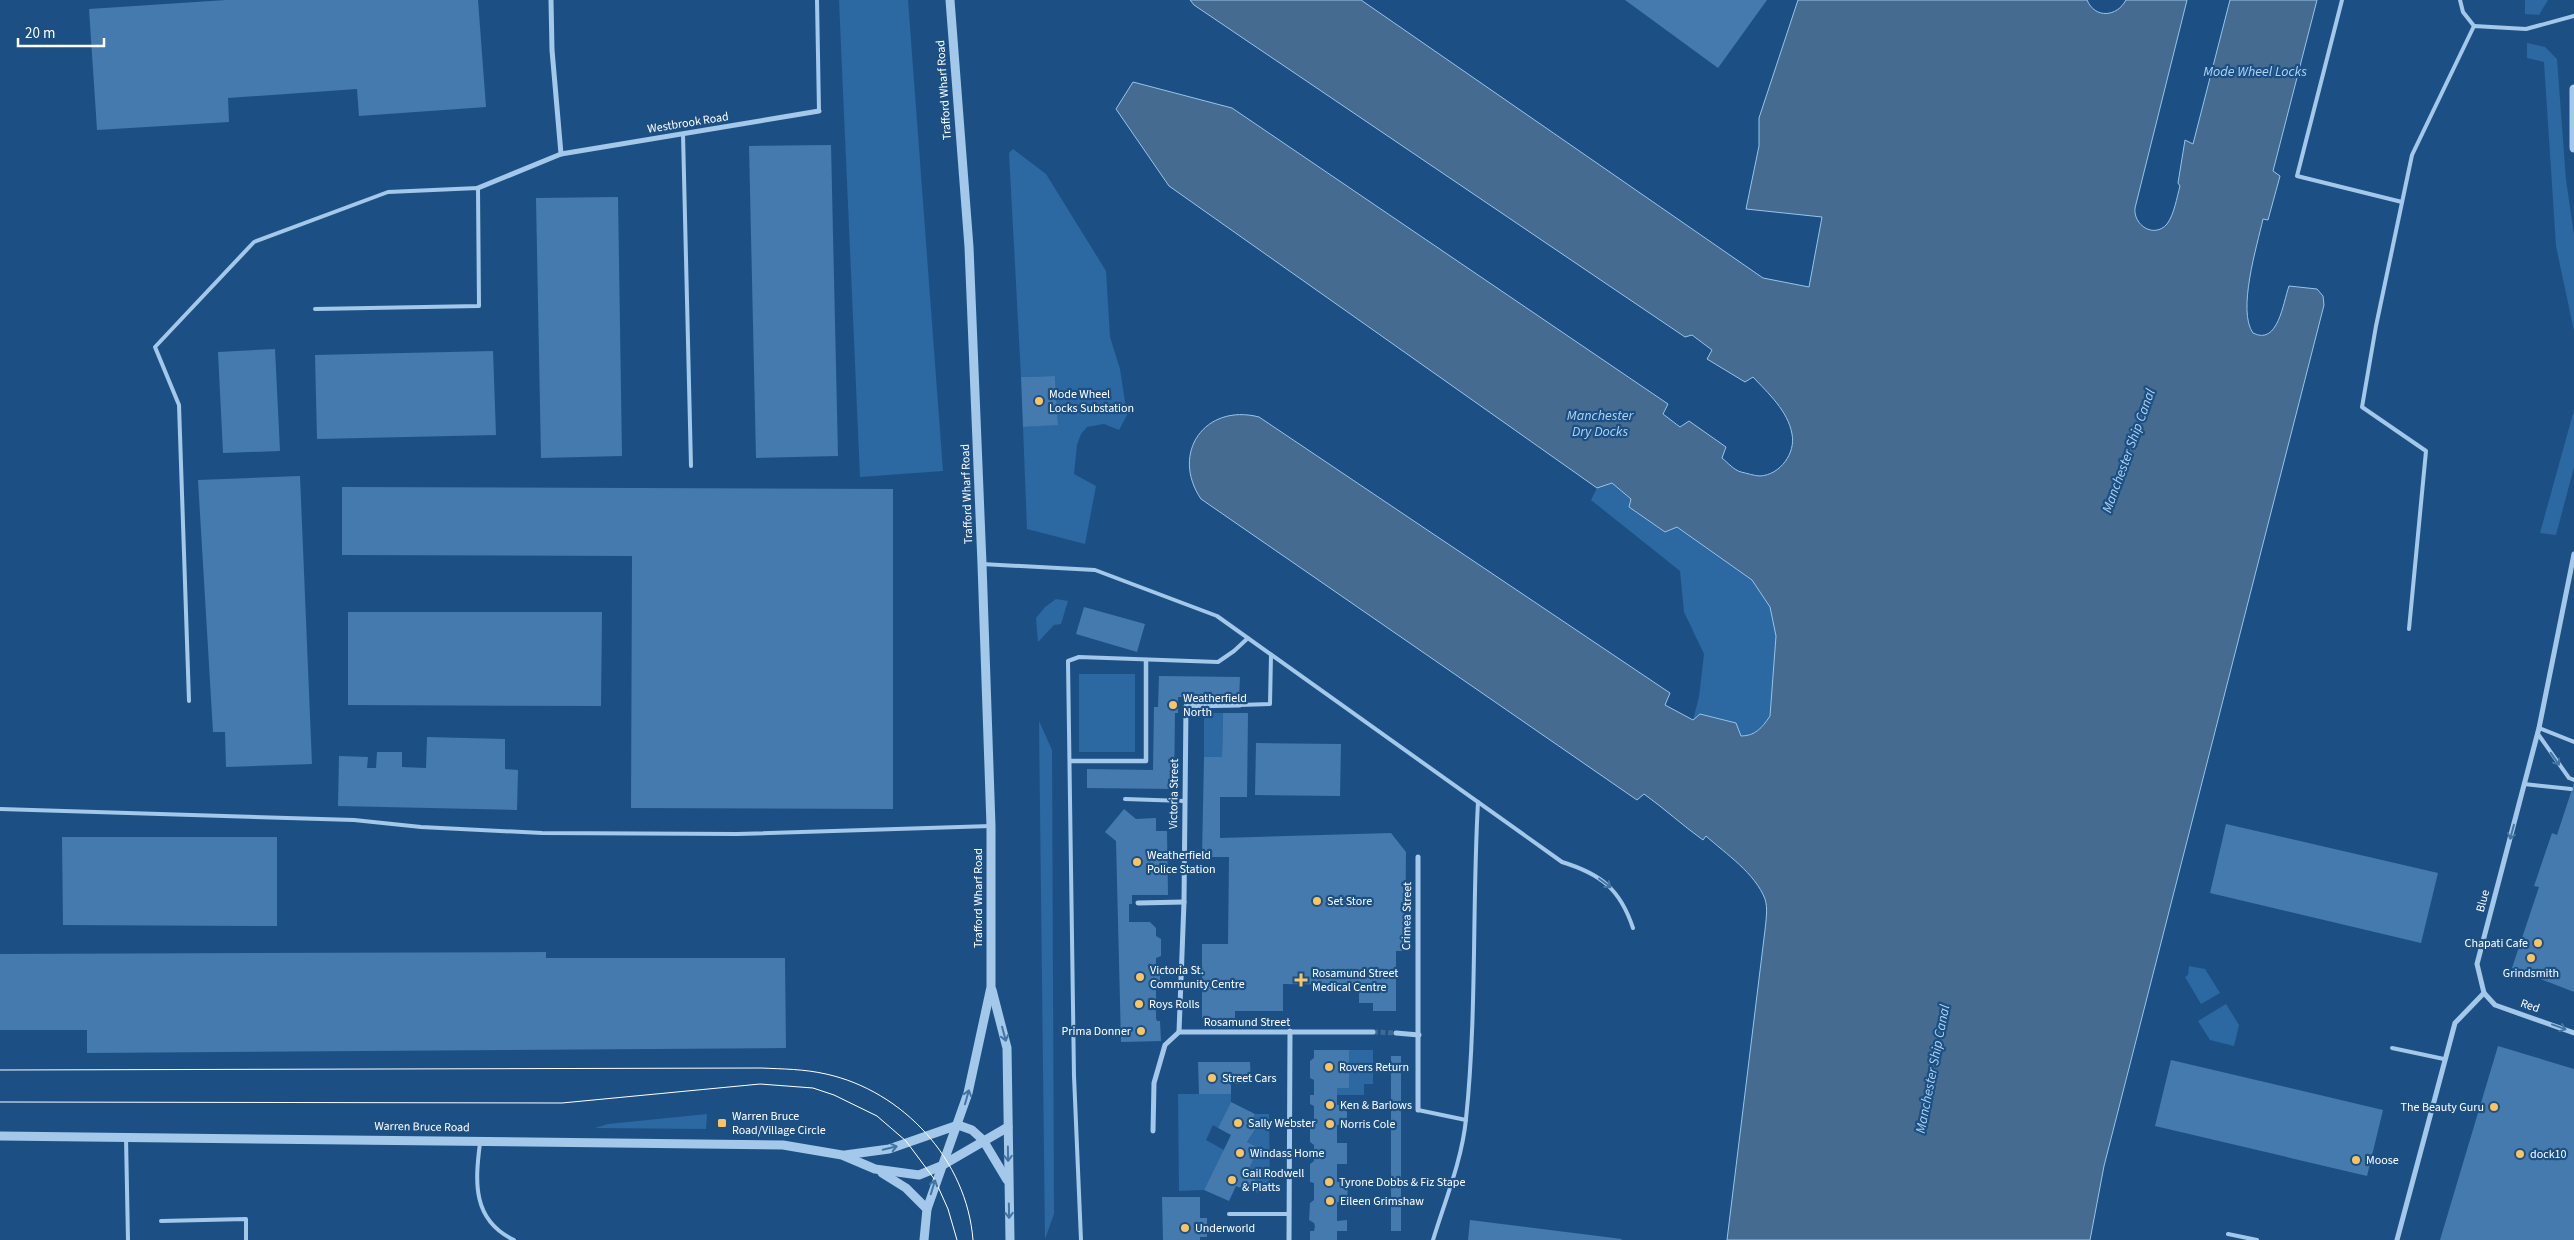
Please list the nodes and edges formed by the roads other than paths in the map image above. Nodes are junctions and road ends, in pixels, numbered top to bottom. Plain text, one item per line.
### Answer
1 (551, 0) edge
2 (817, 0) edge
3 (950, 0) edge
4 (2342, 0) edge
5 (2460, 0) edge
6 (2574, 16) edge
7 (2474, 26) junction
8 (2574, 89) edge
9 (819, 111) joint
10 (683, 134) junction
11 (2574, 148) edge
12 (561, 154) junction
13 (478, 188) junction
14 (2402, 202) junction
15 (315, 309) dead end
16 (691, 466) dead end
17 (2574, 554) edge
18 (982, 564) junction
19 (2574, 578) edge
20 (2567, 593) junction
21 (2409, 629) dead end
22 (1248, 638) junction
23 (1272, 654) junction
24 (1146, 660) junction
25 (189, 701) dead end
26 (1240, 705) joint
27 (2539, 728) junction
28 (2538, 734) junction
29 (2574, 742) edge
30 (1071, 761) junction
31 (2574, 780) edge
32 (2524, 784) junction
33 (2572, 789) dead end
34 (1125, 799) dead end
35 (1184, 800) junction
36 (1478, 802) junction
37 (0, 809) edge
38 (990, 826) junction
39 (1418, 857) dead end
40 (1184, 902) junction
41 (1138, 904) dead end
42 (1633, 928) dead end
43 (991, 987) junction
44 (2484, 993) junction
45 (1179, 1032) junction
46 (1290, 1032) junction
47 (1374, 1032) tunnel mouth
48 (1396, 1033) tunnel mouth
49 (2574, 1033) edge
50 (1419, 1034) junction
51 (2392, 1048) dead end
52 (2444, 1059) junction
53 (1418, 1110) joint
54 (1466, 1120) junction
55 (958, 1125) junction
56 (1008, 1127) junction
57 (1153, 1131) dead end
58 (0, 1136) edge
59 (126, 1137) junction
60 (480, 1140) junction
61 (984, 1140) junction
62 (842, 1155) junction
63 (941, 1166) junction
64 (875, 1169) junction
65 (1008, 1182) junction
66 (927, 1209) junction
67 (1229, 1214) dead end
68 (1288, 1214) junction
69 (161, 1221) dead end
70 (2228, 1234) dead end
71 (128, 1240) edge
72 (246, 1240) edge
73 (514, 1240) edge
74 (924, 1240) edge
75 (1010, 1240) edge
76 (1081, 1240) edge
77 (1289, 1240) edge
78 (1433, 1240) edge
79 (2257, 1240) edge
80 (2397, 1240) edge

1 - 12 street
2 - 9 lane
3 - 18 street, Trafford Wharf Road
4 - 14 lane
5 - 7 lane
6 - 7 lane
7 - 14 lane
8 - 11 street
9 - 10 street, Westbrook Road
10 - 12 street, Westbrook Road
10 - 16 lane
12 - 13 street, Westbrook Road
13 - 15 lane
13 - 25 lane
14 - 21 lane
17 - 20 street, Blue
18 - 22 lane
18 - 38 street, Trafford Wharf Road
19 - 20 street
20 - 27 street, Blue
22 - 23 lane
22 - 24 lane
23 - 26 lane
23 - 36 lane
24 - 30 street
24 - 30 lane
26 - 35 street, Victoria Street
27 - 28 street, Blue
27 - 29 lane
28 -> 31 lane
28 - 32 street, Blue
30 - 76 lane
32 - 33 lane
32 -> 44 street, Blue
34 - 35 lane
35 - 40 street, Victoria Street
36 -> 42 lane
36 - 54 lane
37 - 38 lane
38 - 43 street, Trafford Wharf Road
39 - 50 street, Crimea Street
40 - 41 street
40 - 45 street, Victoria Street
55 -> 43 street, Trafford Wharf Road
43 -> 56 street, Trafford Wharf Road
44 -> 49 street, Red
44 - 52 street
45 - 46 street, Rosamund Street
45 - 57 street
46 - 47 street, Rosamund Street
46 - 68 street
48 - 50 street
50 - 53 street, Crimea Street
51 - 52 lane
52 - 80 street
53 - 54 lane
54 - 78 lane
55 - 61 street
62 -> 55 street, Warren Bruce Road
55 - 63 street, Trafford Wharf Road
56 - 61 street, Warren Bruce Road
56 -> 65 street, Trafford Wharf Road
58 - 59 street, Warren Bruce Road
59 - 60 street, Warren Bruce Road
59 - 71 lane
60 - 62 street, Warren Bruce Road
60 - 73 lane
61 - 63 street, Warren Bruce Road
61 - 65 street
62 - 64 street, Warren Bruce Road
63 - 64 street, Warren Bruce Road
66 -> 63 street, Trafford Wharf Road
64 - 66 street
65 -> 75 street, Trafford Wharf Road
66 - 74 street, Trafford Wharf Road
67 - 68 lane
68 - 77 street
69 - 72 lane
70 - 79 lane

